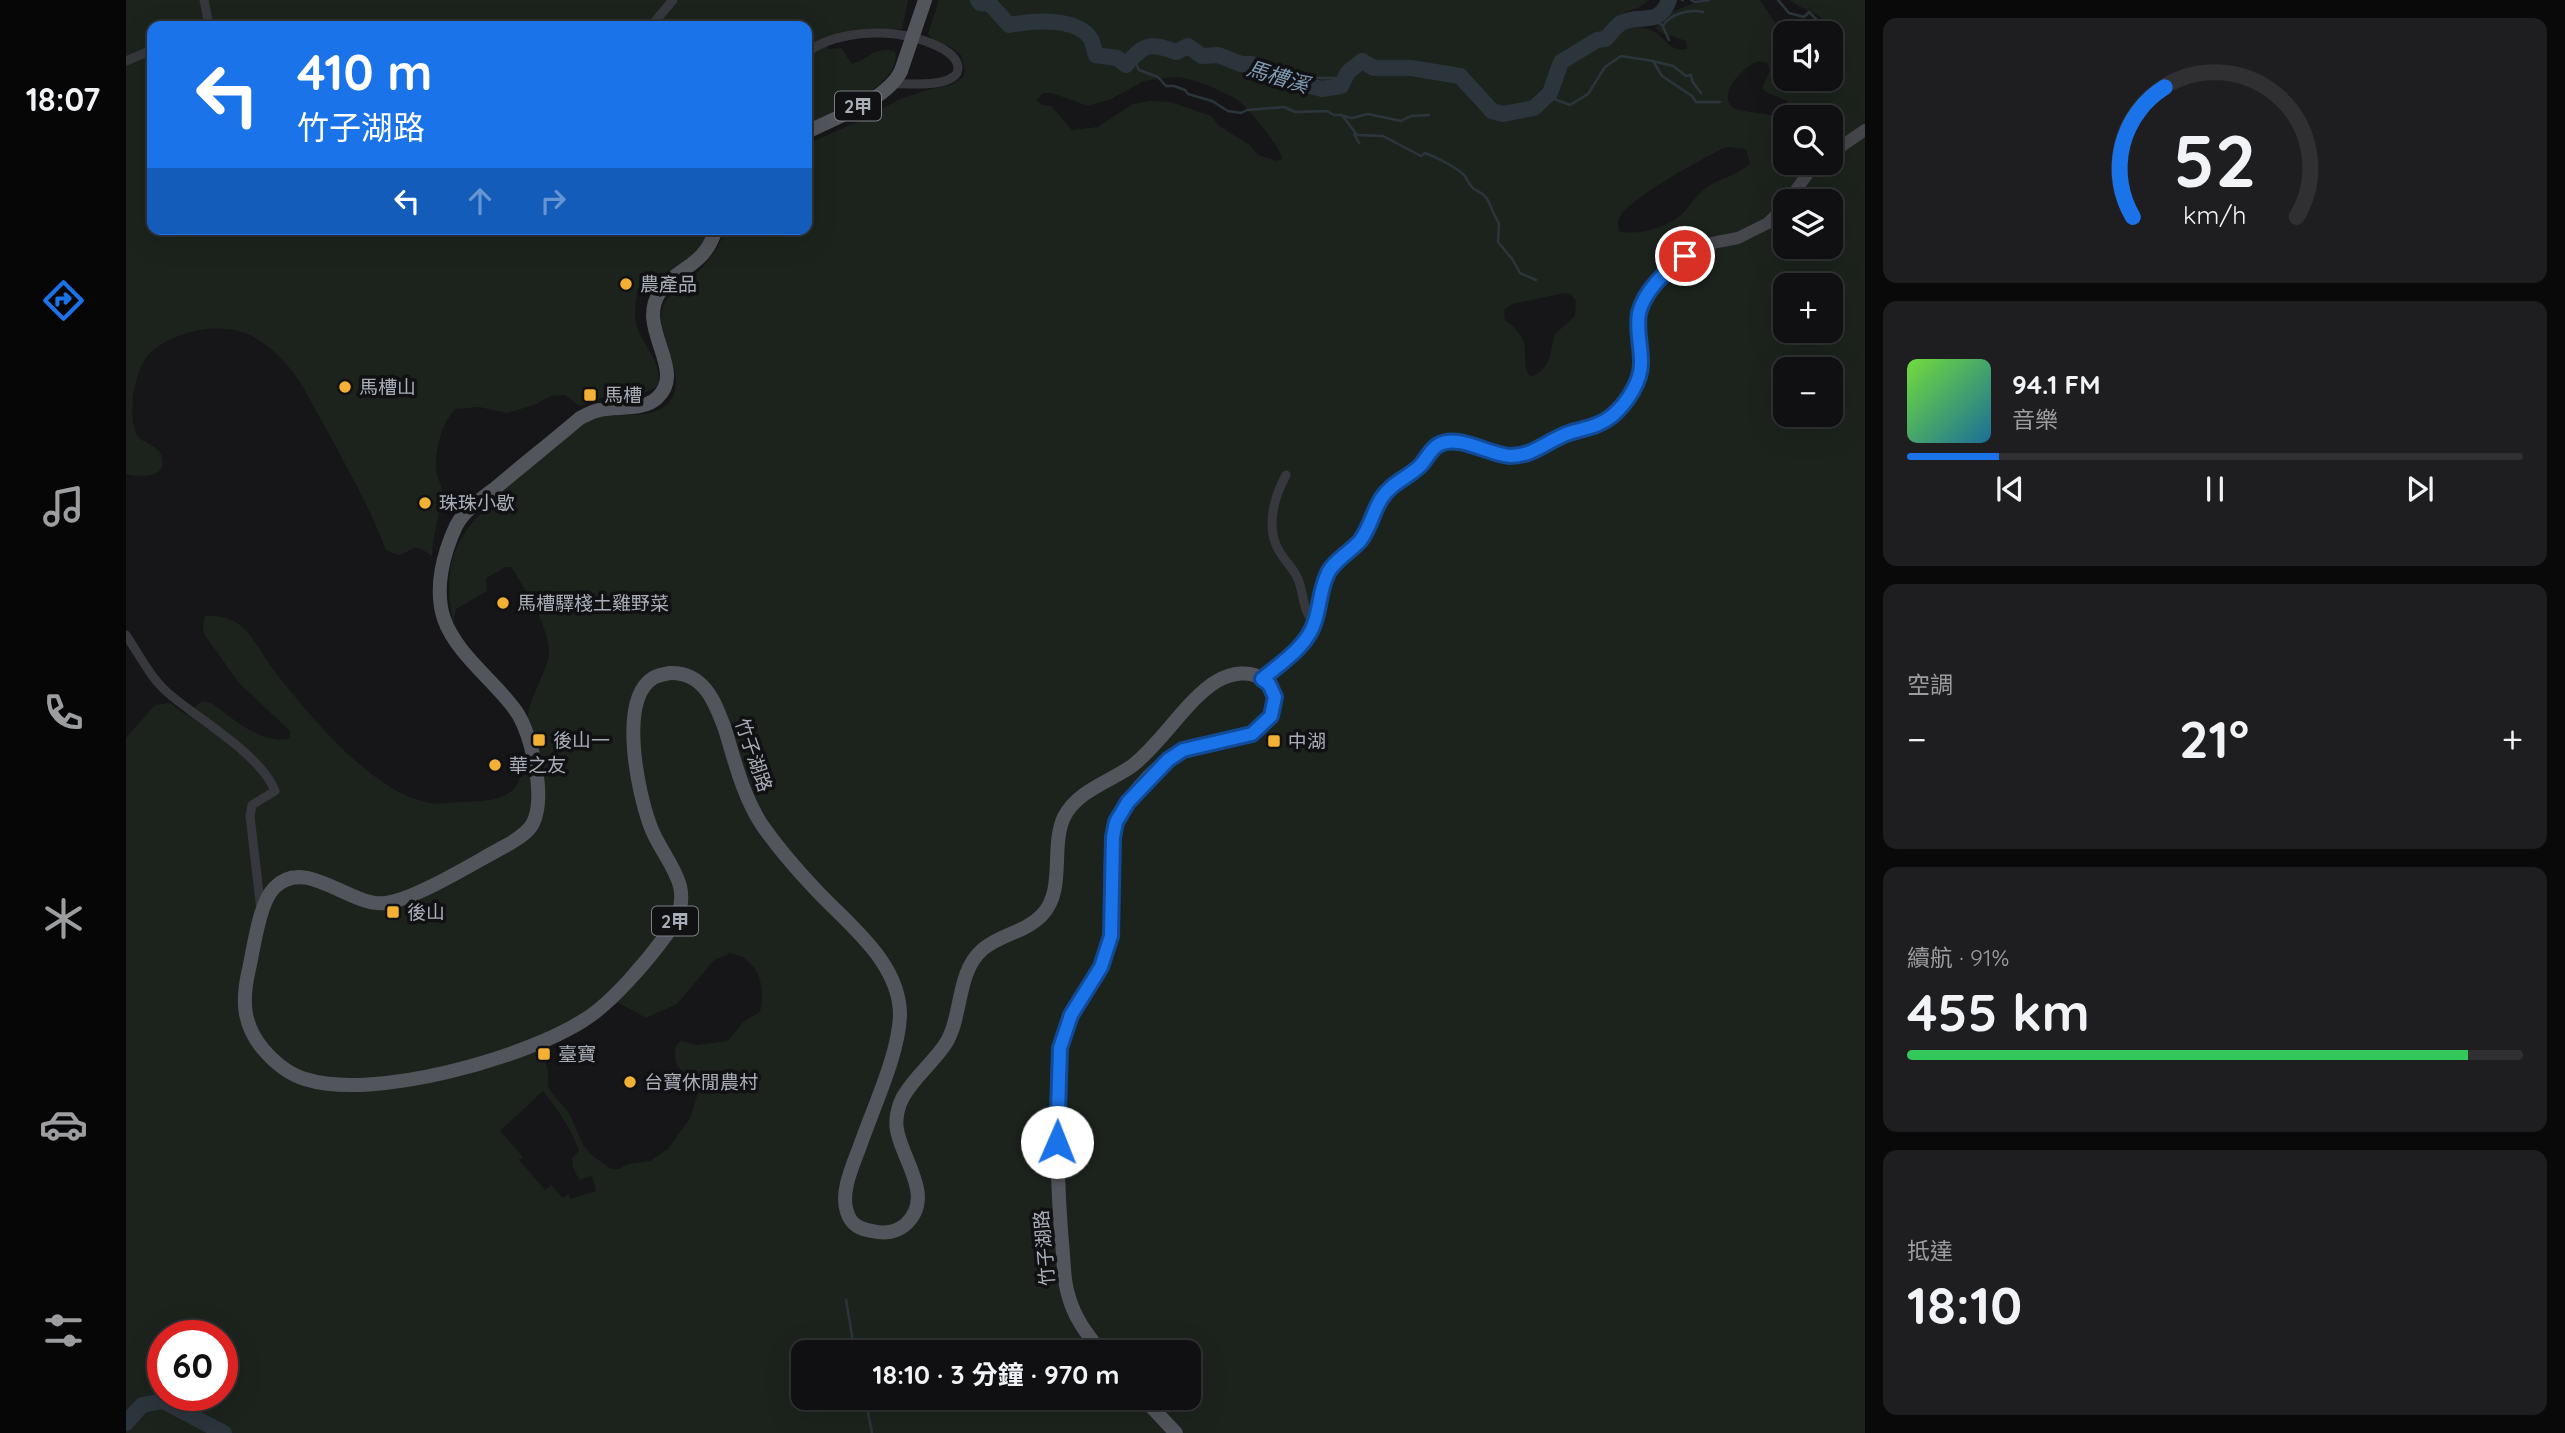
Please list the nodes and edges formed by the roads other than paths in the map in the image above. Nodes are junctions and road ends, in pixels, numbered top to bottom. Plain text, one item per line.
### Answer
1 (204, 0) edge
2 (673, 0) edge
3 (925, 0) edge
4 (208, 21) edge
5 (655, 21) edge
6 (812, 48) edge
7 (147, 49) edge
8 (126, 51) edge
9 (147, 51) edge
10 (126, 61) edge
11 (898, 77) junction
12 (812, 129) edge
13 (1865, 130) edge
14 (1843, 145) edge
15 (1773, 218) edge
16 (714, 235) edge
17 (1286, 475) dead end
18 (1315, 623) junction
19 (126, 635) edge
20 (1262, 679) junction
21 (261, 916) junction
22 (1092, 1340) edge
23 (1154, 1410) edge
24 (1176, 1433) edge

1 - 4 street
2 - 5 street
3 - 11 main road, bridge
6 - 11 street
7 - 8 street
9 - 10 street
11 - 12 main road, 2甲
13 - 14 street
15 - 18 street
16 - 21 main road, 竹子湖路 / 2甲
17 - 18 street
18 - 20 street
19 - 21 street
20 - 21 main road, 竹子湖路 / 2甲
20 - 22 main road, 竹子湖路
23 - 24 main road

